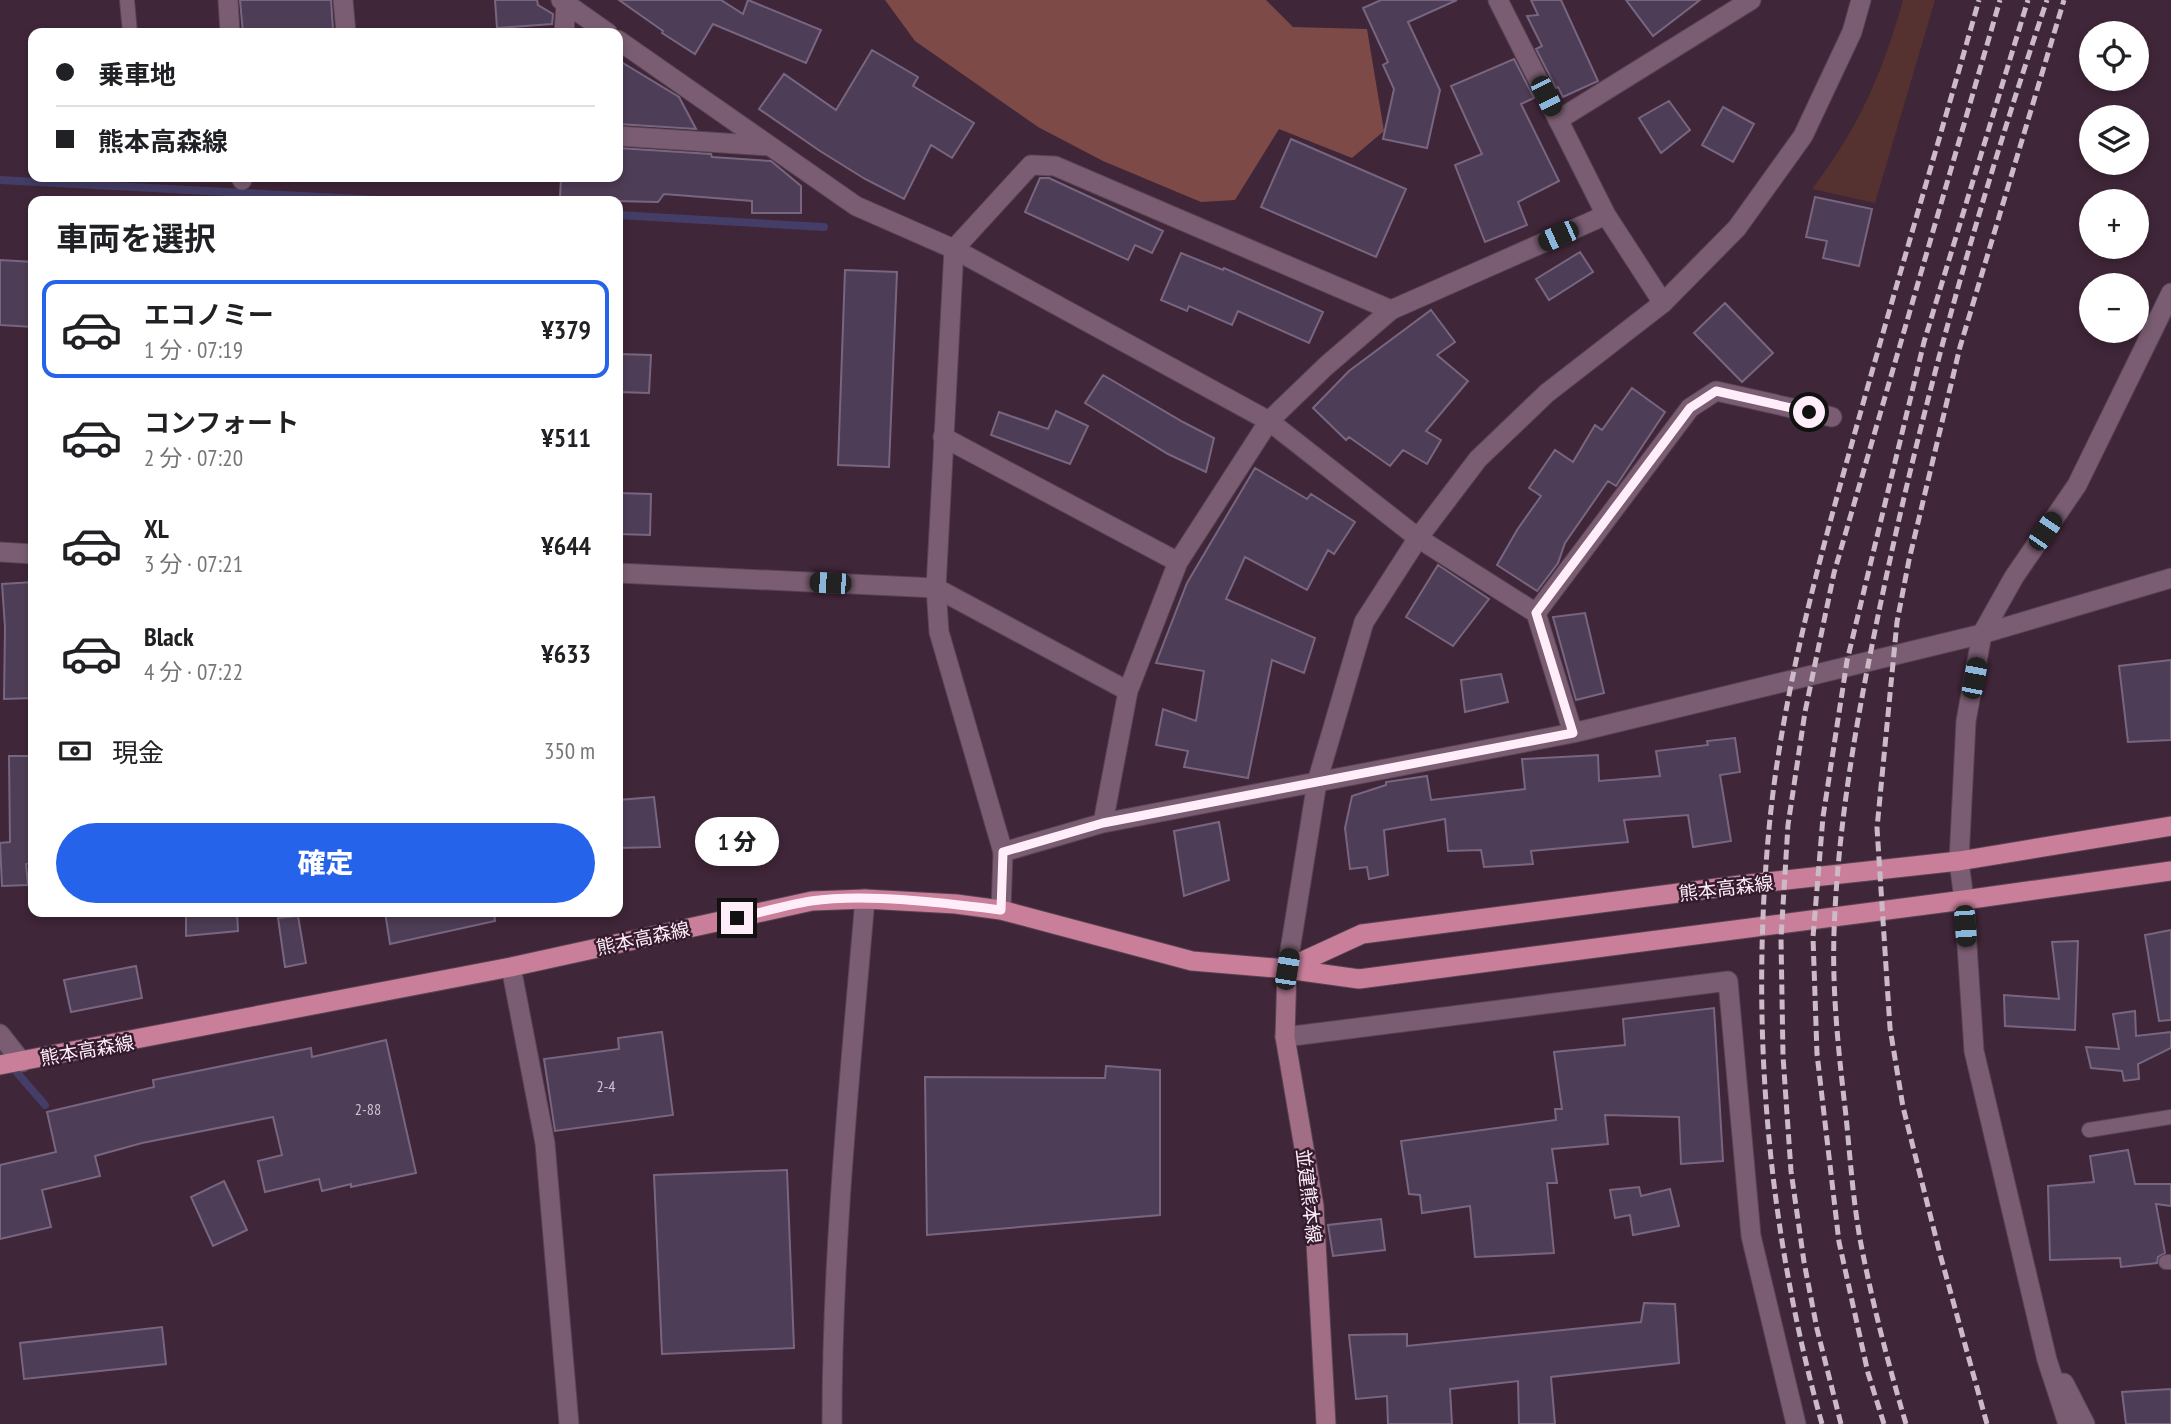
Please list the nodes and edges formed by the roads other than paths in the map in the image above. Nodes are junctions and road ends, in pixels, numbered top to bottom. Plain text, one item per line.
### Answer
1 (127, 0) edge
2 (228, 0) edge
3 (343, 0) edge
4 (1498, 0) edge
5 (1751, 0) edge
6 (1861, 0) edge
7 (563, 2) edge
8 (130, 28) edge
9 (230, 28) edge
10 (346, 28) edge
11 (564, 28) edge
12 (601, 28) edge
13 (623, 43) edge
14 (1558, 120) junction
15 (623, 136) edge
16 (770, 146) junction
17 (1606, 215) junction
18 (954, 249) junction
19 (2171, 293) edge
20 (1663, 303) junction
21 (1391, 310) junction
22 (1832, 417) dead end
23 (1269, 421) junction
24 (943, 437) junction
25 (1418, 538) junction
26 (0, 552) edge
27 (28, 554) edge
28 (1178, 562) junction
29 (623, 573) edge
30 (2171, 578) edge
31 (936, 588) junction
32 (1536, 613) junction
33 (1982, 634) junction
34 (1128, 691) junction
35 (1573, 733) junction
36 (1317, 782) junction
37 (1103, 823) junction
38 (2171, 825) edge
39 (1003, 852) junction
40 (1959, 861) junction
41 (2171, 871) edge
42 (865, 899) junction
43 (1964, 900) junction
44 (1001, 910) junction
45 (511, 967) junction
46 (1287, 969) junction
47 (0, 1034) edge
48 (1285, 1037) junction
49 (22, 1062) junction
50 (0, 1065) edge
51 (2171, 1116) edge
52 (2089, 1130) dead end
53 (2047, 1360) junction
54 (569, 1424) edge
55 (832, 1424) edge
56 (1326, 1424) edge
57 (1796, 1424) edge
58 (2068, 1424) edge
59 (2085, 1424) edge

1 - 8 lane
2 - 9 street
3 - 10 street
4 - 14 street
5 - 14 street
6 - 20 street
7 - 11 street
7 - 12 street
13 - 16 street
14 - 17 street
15 - 16 street
16 - 18 street
17 - 20 street
17 - 21 street
18 - 21 street
18 - 23 street
18 - 24 street
19 - 33 street
20 - 25 street
21 - 23 street
22 - 32 street
23 - 25 street
23 - 28 street
24 - 28 street
24 - 31 street
25 - 32 street
25 - 36 street
26 - 27 street
28 - 34 street
29 - 31 street
30 - 33 street
31 - 34 street
31 - 39 street
32 - 35 street
33 - 35 street
33 - 40 street
34 - 37 street
35 - 36 street
36 - 37 street
36 - 46 street
37 - 39 street
38 - 40 main road, 熊本高森線
39 - 44 street
40 - 43 street
40 - 46 main road, 熊本高森線
41 - 43 main road, 熊本高森線
42 - 44 main road, 熊本高森線
42 - 45 main road, 熊本高森線
42 - 55 street
43 - 46 main road, 熊本高森線
43 - 53 street
44 - 46 main road, 熊本高森線
45 - 49 main road, 熊本高森線
45 - 54 street
46 - 48 main road, 並建熊本線
47 - 49 street
48 - 56 main road, 並建熊本線
48 - 57 street
49 - 50 main road, 熊本高森線
51 - 52 lane
53 - 58 street
53 - 59 street

